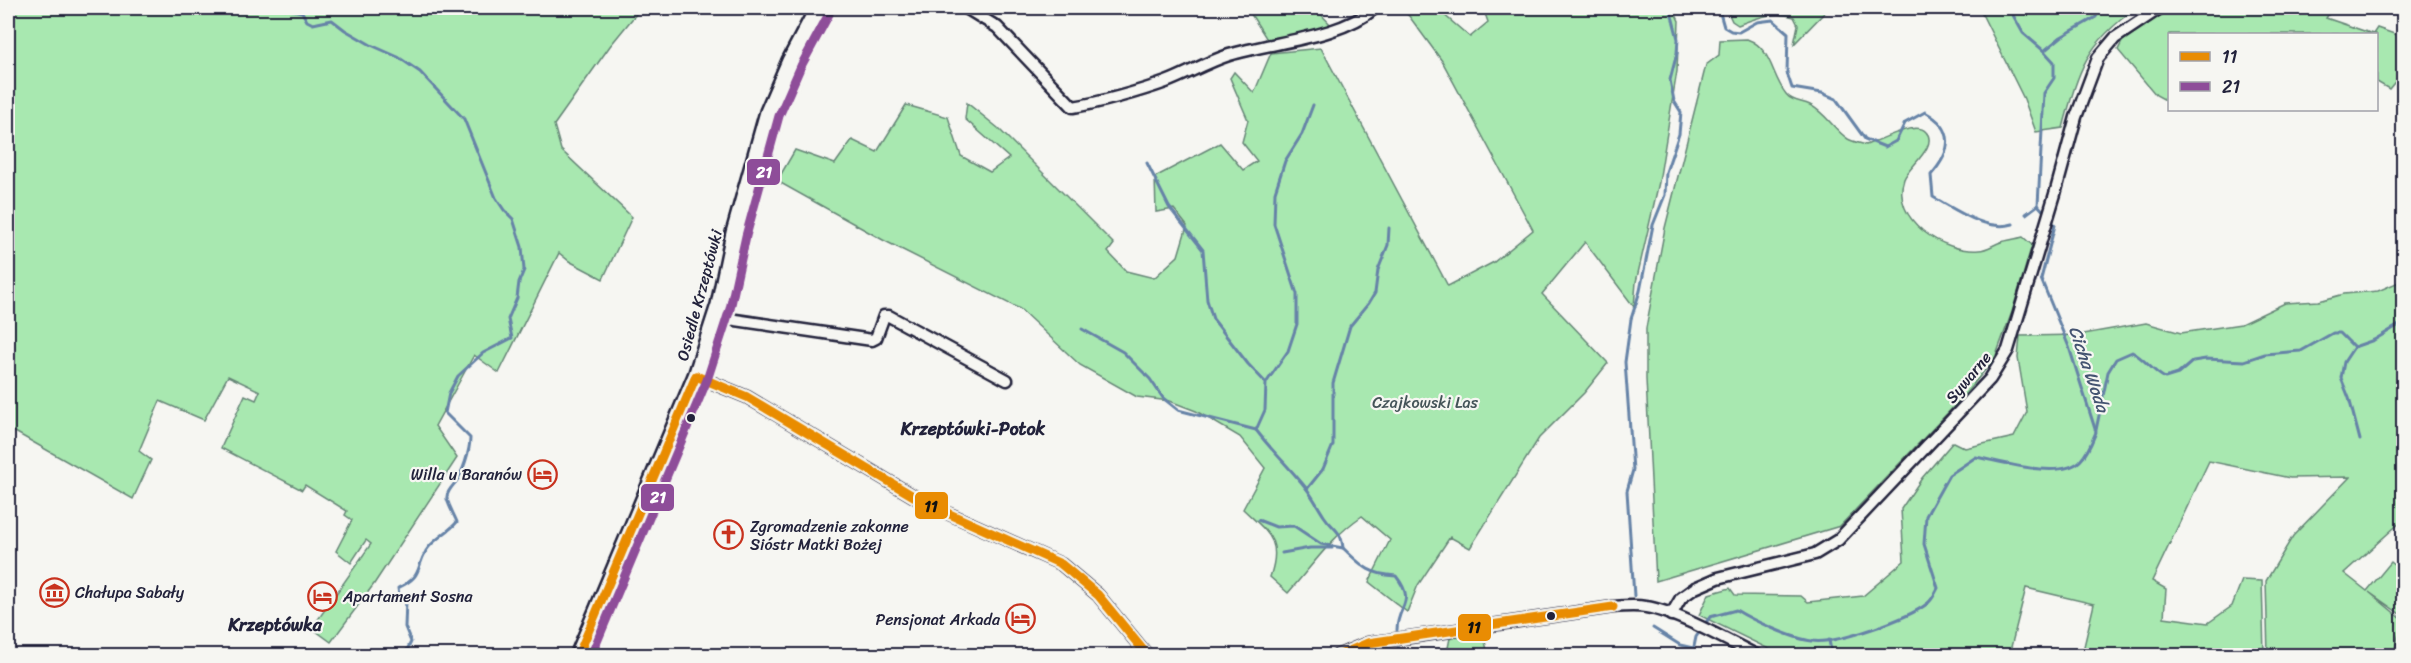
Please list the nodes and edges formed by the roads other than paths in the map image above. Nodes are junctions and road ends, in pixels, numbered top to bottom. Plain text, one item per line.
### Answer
1 (818, 8) edge
2 (966, 8) edge
3 (1375, 8) edge
4 (2160, 8) edge
5 (715, 317) junction
6 (696, 376) junction
7 (1007, 380) dead end
8 (1671, 615) junction
9 (578, 656) edge
10 (1148, 656) edge
11 (1337, 656) edge
12 (1758, 656) edge

1 - 5 main road, Osiedle Krzeptówki
2 - 3 street
4 - 8 street, Sywarne
5 - 6 main road, Osiedle Krzeptówki
5 - 7 street
6 - 9 main road, Osiedle Krzeptówki
6 - 10 street
8 - 11 street
8 - 12 street

